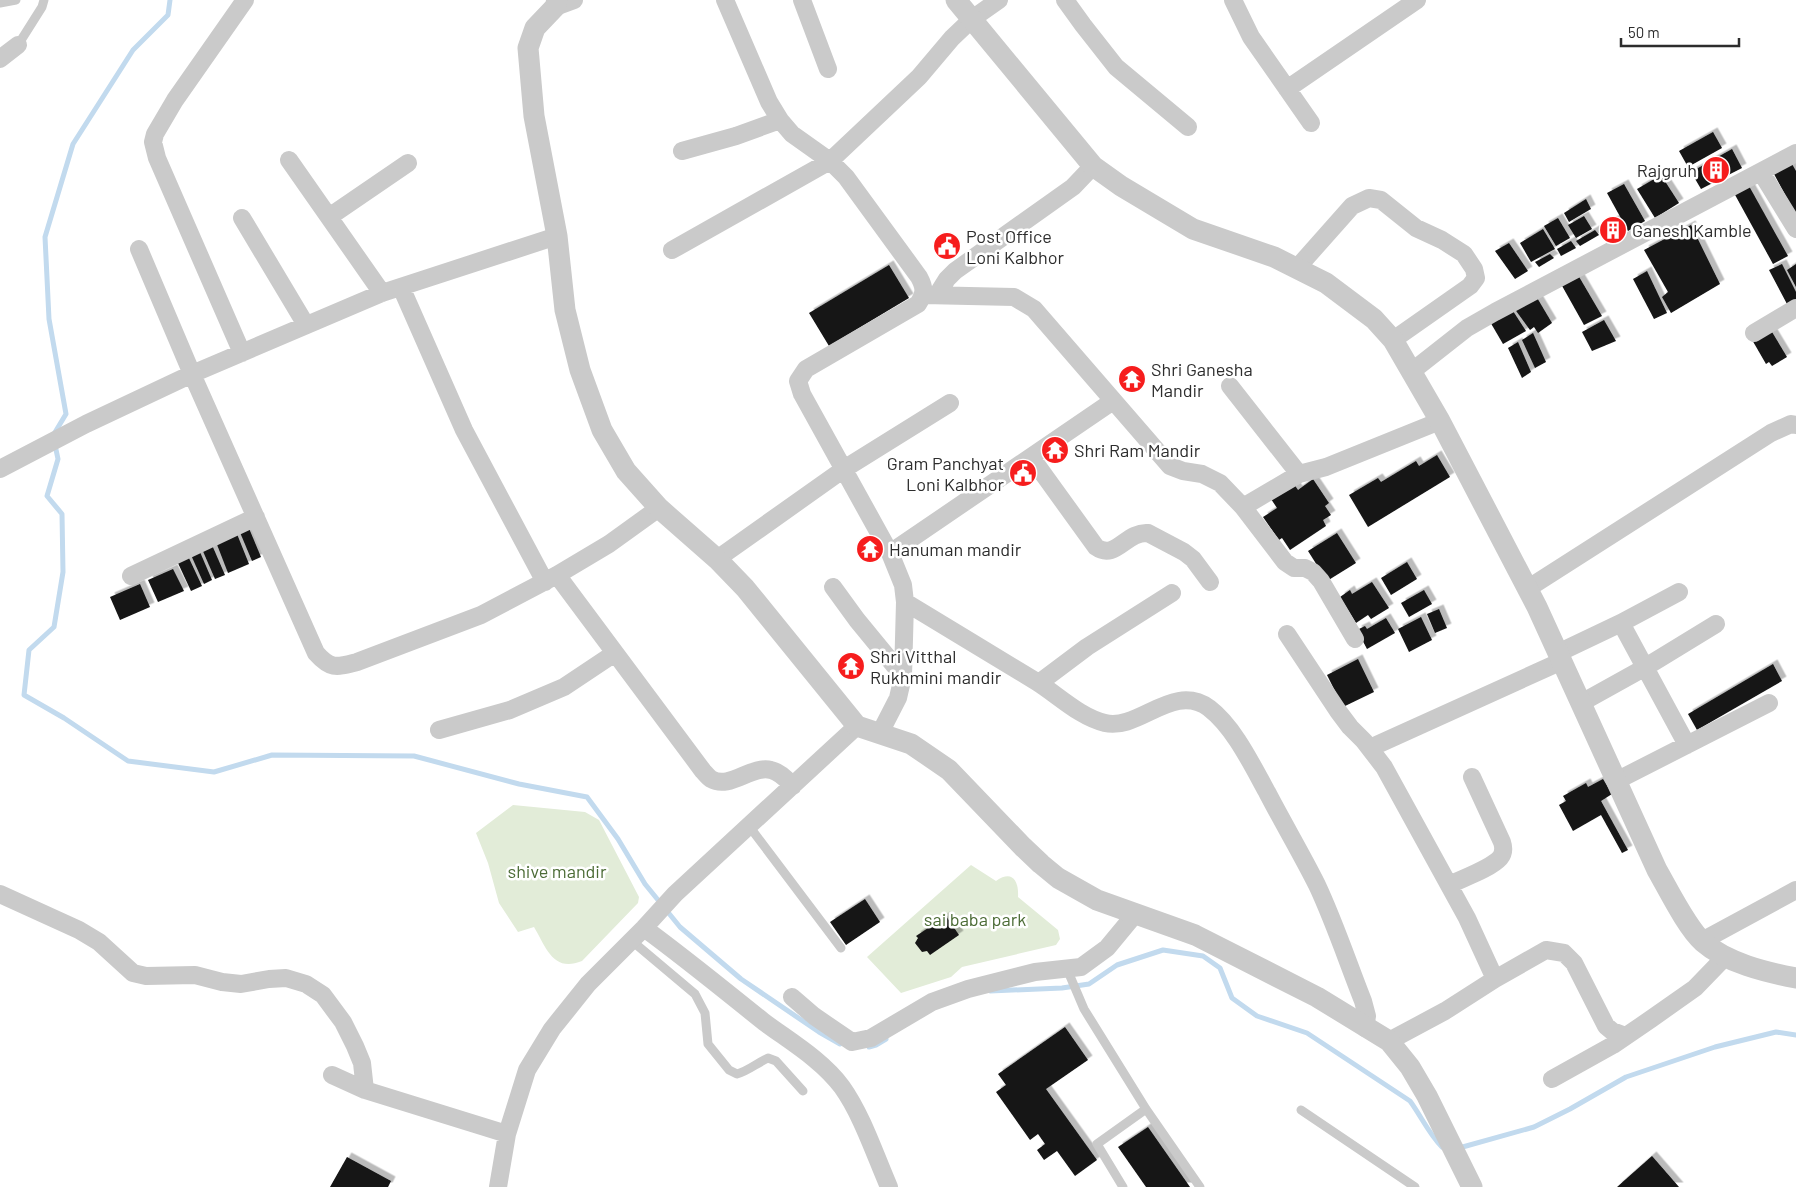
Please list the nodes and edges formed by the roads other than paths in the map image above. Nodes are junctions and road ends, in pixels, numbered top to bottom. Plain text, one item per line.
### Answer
1 (16, 0) edge
2 (44, 0) edge
3 (244, 0) edge
4 (725, 0) edge
5 (802, 0) edge
6 (956, 0) edge
7 (999, 0) edge
8 (1065, 0) edge
9 (1233, 0) edge
10 (1417, 0) edge
11 (562, 2) edge
12 (0, 3) edge
13 (972, 19) junction
14 (18, 45) joint
15 (0, 59) edge
16 (828, 69) dead end
17 (1287, 89) junction
18 (780, 120) junction
19 (1311, 123) dead end
20 (1188, 127) dead end
21 (682, 151) dead end
22 (1796, 153) edge
23 (289, 160) dead end
24 (830, 161) junction
25 (408, 163) dead end
26 (1093, 166) junction
27 (1761, 172) junction
28 (329, 217) junction
29 (242, 218) dead end
30 (1796, 229) edge
31 (557, 236) junction
32 (139, 249) dead end
33 (672, 250) dead end
34 (1297, 268) junction
35 (401, 287) junction
36 (382, 293) junction
37 (930, 295) junction
38 (1796, 308) edge
39 (306, 326) junction
40 (1754, 333) dead end
41 (1393, 340) junction
42 (242, 353) junction
43 (1411, 372) junction
44 (192, 374) junction
45 (1230, 386) dead end
46 (1113, 401) junction
47 (950, 403) dead end
48 (1440, 420) junction
49 (1796, 425) edge
50 (1031, 457) junction
51 (0, 469) edge
52 (844, 469) junction
53 (1299, 474) junction
54 (1243, 507) junction
55 (658, 508) junction
56 (256, 517) junction
57 (890, 553) junction
58 (717, 559) junction
59 (131, 576) dead end
60 (551, 578) junction
61 (1210, 582) dead end
62 (833, 587) dead end
63 (1527, 589) junction
64 (1679, 592) dead end
65 (1172, 593) dead end
66 (905, 602) junction
67 (1621, 623) junction
68 (1716, 624) dead end
69 (1287, 634) dead end
70 (1355, 639) dead end
71 (615, 653) junction
72 (1560, 657) junction
73 (1644, 668) junction
74 (903, 676) junction
75 (1039, 684) junction
76 (1581, 703) junction
77 (1769, 703) dead end
78 (857, 726) junction
79 (439, 730) dead end
80 (880, 733) junction
81 (1687, 745) junction
82 (1370, 748) junction
83 (1472, 778) dead end
84 (1616, 781) junction
85 (793, 786) junction
86 (749, 826) junction
87 (1449, 885) junction
88 (1796, 890) edge
89 (0, 894) edge
90 (1136, 913) junction
91 (643, 929) junction
92 (1702, 941) junction
93 (841, 948) dead end
94 (1725, 957) junction
95 (1069, 973) junction
96 (1788, 974) edge
97 (1495, 979) junction
98 (792, 997) dead end
99 (1365, 1028) junction
100 (1625, 1036) junction
101 (1389, 1041) junction
102 (332, 1075) dead end
103 (1552, 1079) dead end
104 (365, 1090) junction
105 (803, 1091) dead end
106 (1146, 1109) junction
107 (1301, 1110) dead end
108 (507, 1134) junction
109 (1471, 1185) edge
110 (498, 1187) edge
111 (889, 1187) edge
112 (1123, 1187) edge
113 (1200, 1187) edge
114 (1415, 1187) edge

1 - 12 lane
2 - 14 lane
3 - 42 street
4 - 18 street
5 - 16 street
6 - 13 street
7 - 13 street
8 - 20 street
9 - 17 street
10 - 17 street
11 - 31 street
13 - 24 street
13 - 26 street
14 - 15 street
17 - 19 street
18 - 21 street
18 - 24 street
22 - 27 street
23 - 28 street
24 - 33 street
24 - 37 street
25 - 28 street
26 - 34 street
26 - 37 street
27 - 30 street
27 - 43 street
28 - 36 street
29 - 39 street
31 - 35 street
31 - 55 street
32 - 44 street
34 - 41 street
34 - 41 street
35 - 36 street
35 - 60 street
36 - 39 street
37 - 46 street
37 - 52 street
38 - 40 street
39 - 42 street
41 - 43 street
42 - 44 street
43 - 48 street
44 - 51 street
44 - 56 street
45 - 53 street
46 - 50 street
46 - 54 street
47 - 52 street
48 - 53 street
48 - 63 street
49 - 63 street
50 - 57 street
50 - 61 street
52 - 57 street
52 - 58 street
53 - 54 street
54 - 70 street
55 - 58 street
55 - 60 street
56 - 59 street
56 - 60 street
57 - 66 street
58 - 78 street
60 - 71 street
62 - 74 street
63 - 72 street
64 - 67 street
65 - 75 street
66 - 74 street
66 - 75 street
67 - 72 street
67 - 73 street
68 - 73 street
69 - 82 street
71 - 79 street
71 - 85 street
72 - 76 street
72 - 82 street
73 - 76 street
73 - 81 street
74 - 80 street
75 - 99 street
76 - 84 street
77 - 81 street
78 - 80 street
78 - 85 street
80 - 90 street
81 - 84 street
82 - 87 street
83 - 87 street
84 - 92 street
85 - 86 street
86 - 91 street
86 - 93 lane
87 - 97 street
88 - 92 street
89 - 104 street
90 - 95 street
90 - 99 street
91 - 105 lane
91 - 108 street
91 - 111 street
92 - 94 street
94 - 96 street
94 - 100 street
95 - 98 street
95 - 106 lane
97 - 100 street
97 - 101 street
99 - 101 street
100 - 103 street
101 - 109 street
102 - 104 street
104 - 108 street
106 - 112 lane
106 - 113 lane
107 - 114 lane
108 - 110 street

